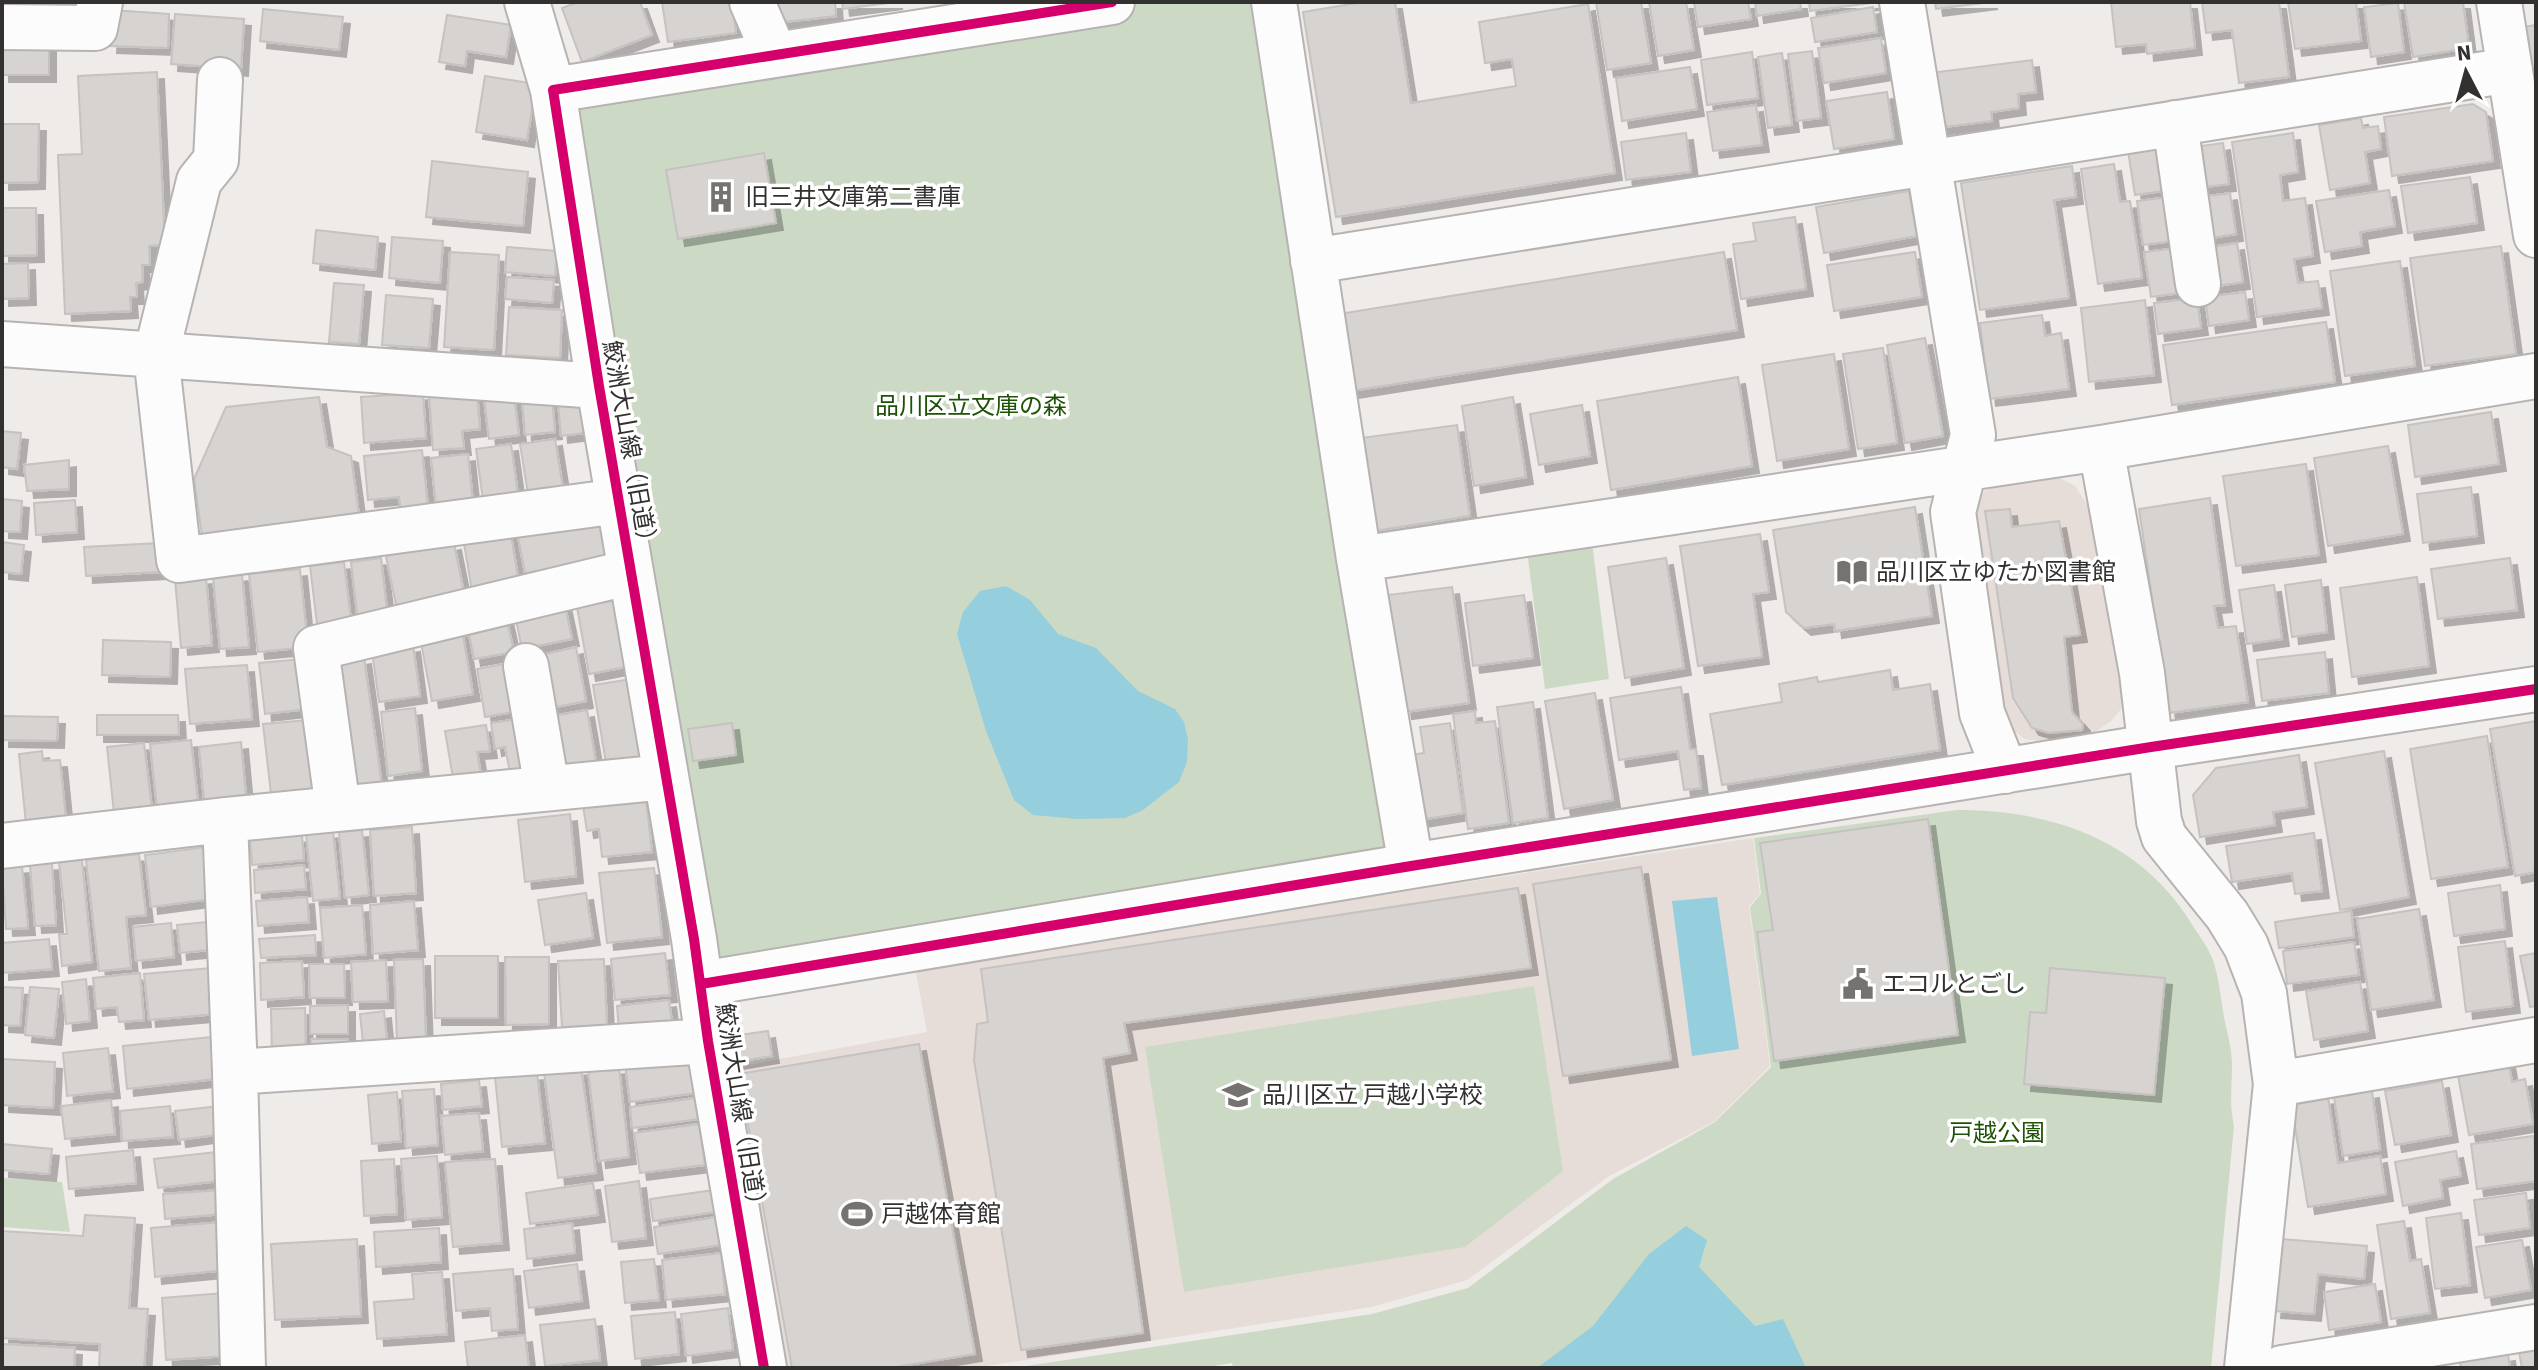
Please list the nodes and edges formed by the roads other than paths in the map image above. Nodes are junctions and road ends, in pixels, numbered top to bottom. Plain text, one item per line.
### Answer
1 (100, 2) edge
2 (527, 2) edge
3 (752, 2) edge
4 (1112, 2) edge
5 (1274, 2) edge
6 (1902, 2) edge
7 (2512, 8) edge
8 (2, 27) edge
9 (775, 55) junction
10 (2510, 70) junction
11 (220, 80) dead end
12 (553, 90) junction
13 (2175, 123) junction
14 (1928, 163) junction
15 (2531, 175) edge
16 (2536, 235) edge
17 (1313, 261) junction
18 (2198, 284) dead end
19 (2, 344) edge
20 (156, 355) junction
21 (2536, 376) edge
22 (599, 386) junction
23 (2101, 448) junction
24 (1964, 467) junction
25 (619, 501) junction
26 (1359, 559) junction
27 (631, 572) junction
28 (526, 666) dead end
29 (2536, 689) edge
30 (2151, 747) junction
31 (2005, 771) junction
32 (666, 777) junction
33 (547, 788) junction
34 (338, 809) junction
35 (225, 820) junction
36 (2, 846) edge
37 (1411, 866) junction
38 (701, 984) junction
39 (2536, 1040) edge
40 (708, 1041) junction
41 (235, 1072) junction
42 (2276, 1084) junction
43 (2536, 1327) edge
44 (243, 1368) edge
45 (759, 1368) edge
46 (2247, 1368) edge
47 (2282, 1368) edge

1 - 8 street
2 - 12 street, 鮫洲大山線（旧道）
3 - 9 street
4 - 9 street
5 - 17 street
6 - 14 street
7 - 10 street
9 - 12 street
10 - 13 street
10 - 15 street
11 - 20 street
12 - 22 street, 鮫洲大山線（旧道）
13 - 14 street
13 - 18 street
14 - 17 street
14 - 24 street
15 - 16 street
17 - 26 street
19 - 20 street
20 - 22 street
20 - 25 street
21 - 23 street
22 - 25 street, 鮫洲大山線（旧道）
23 - 24 street
23 - 30 street
24 - 26 street
24 - 31 street
25 - 27 street, 鮫洲大山線（旧道）
26 - 37 street
27 - 32 street, 鮫洲大山線（旧道）
27 - 34 street
28 - 33 street
29 - 30 street
30 - 31 street
30 - 42 street
31 - 37 street
32 - 33 street
32 - 38 street, 鮫洲大山線（旧道）
33 - 34 street
34 - 35 street
35 - 36 street
35 - 41 street
37 - 38 street
38 - 40 street, 鮫洲大山線（旧道）
39 - 42 street
40 - 41 street
40 - 45 street, 鮫洲大山線（旧道）
41 - 44 street
42 - 46 street
43 - 47 street

